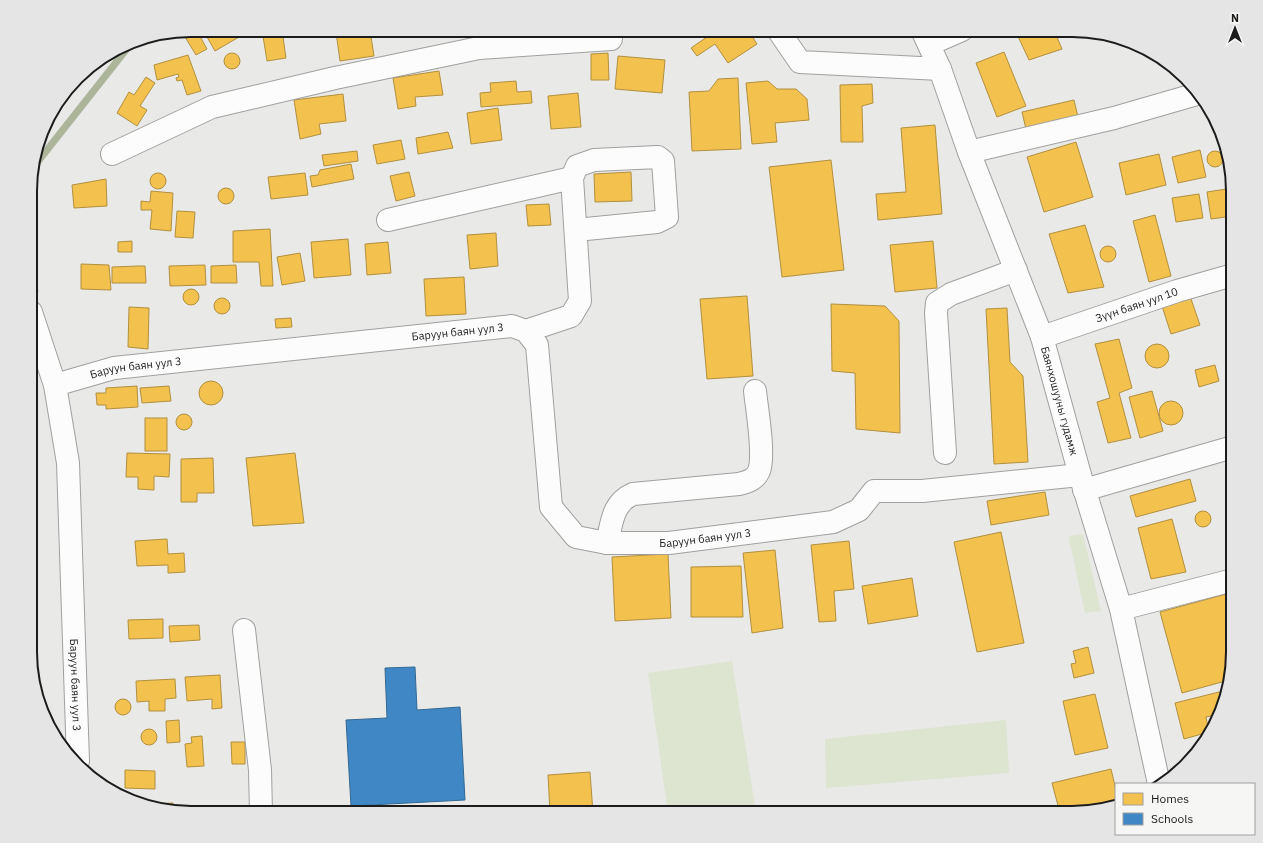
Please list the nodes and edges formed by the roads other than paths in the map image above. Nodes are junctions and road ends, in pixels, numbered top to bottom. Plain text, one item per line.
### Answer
1 (783, 37) edge
2 (926, 37) edge
3 (478, 39) edge
4 (611, 39) dead end
5 (940, 69) junction
6 (1193, 95) edge
7 (969, 152) junction
8 (112, 154) dead end
9 (572, 178) junction
10 (388, 220) dead end
11 (576, 230) junction
12 (1016, 270) junction
13 (1226, 277) edge
14 (37, 330) edge
15 (526, 330) junction
16 (1042, 337) junction
17 (55, 385) junction
18 (756, 391) dead end
19 (1226, 449) edge
20 (945, 453) dead end
21 (1082, 482) junction
22 (607, 543) junction
23 (1226, 582) edge
24 (1121, 608) junction
25 (244, 630) dead end
26 (78, 757) edge
27 (1159, 779) edge
28 (261, 806) edge

1 - 5 street
2 - 5 street, Баянхошууны гудамж
3 - 4 street
3 - 8 street
5 - 7 street, Баянхошууны гудамж
6 - 7 street
7 - 12 street, Баянхошууны гудамж
9 - 10 street
9 - 11 street
9 - 11 street
11 - 15 street
12 - 16 street, Баянхошууны гудамж
12 - 20 street
13 - 16 street, Зүүн баян уул 10
14 - 17 street
15 - 17 street, Баруун баян уул 3
15 - 22 street, Баруун баян уул 3
16 - 21 street, Баянхошууны гудамж
17 - 26 street, Баруун баян уул 3
18 - 22 street
19 - 21 street
21 - 22 street, Баруун баян уул 3
21 - 24 street, Баянхошууны гудамж
23 - 24 street
24 - 27 street, Баянхошууны гудамж
25 - 28 street

